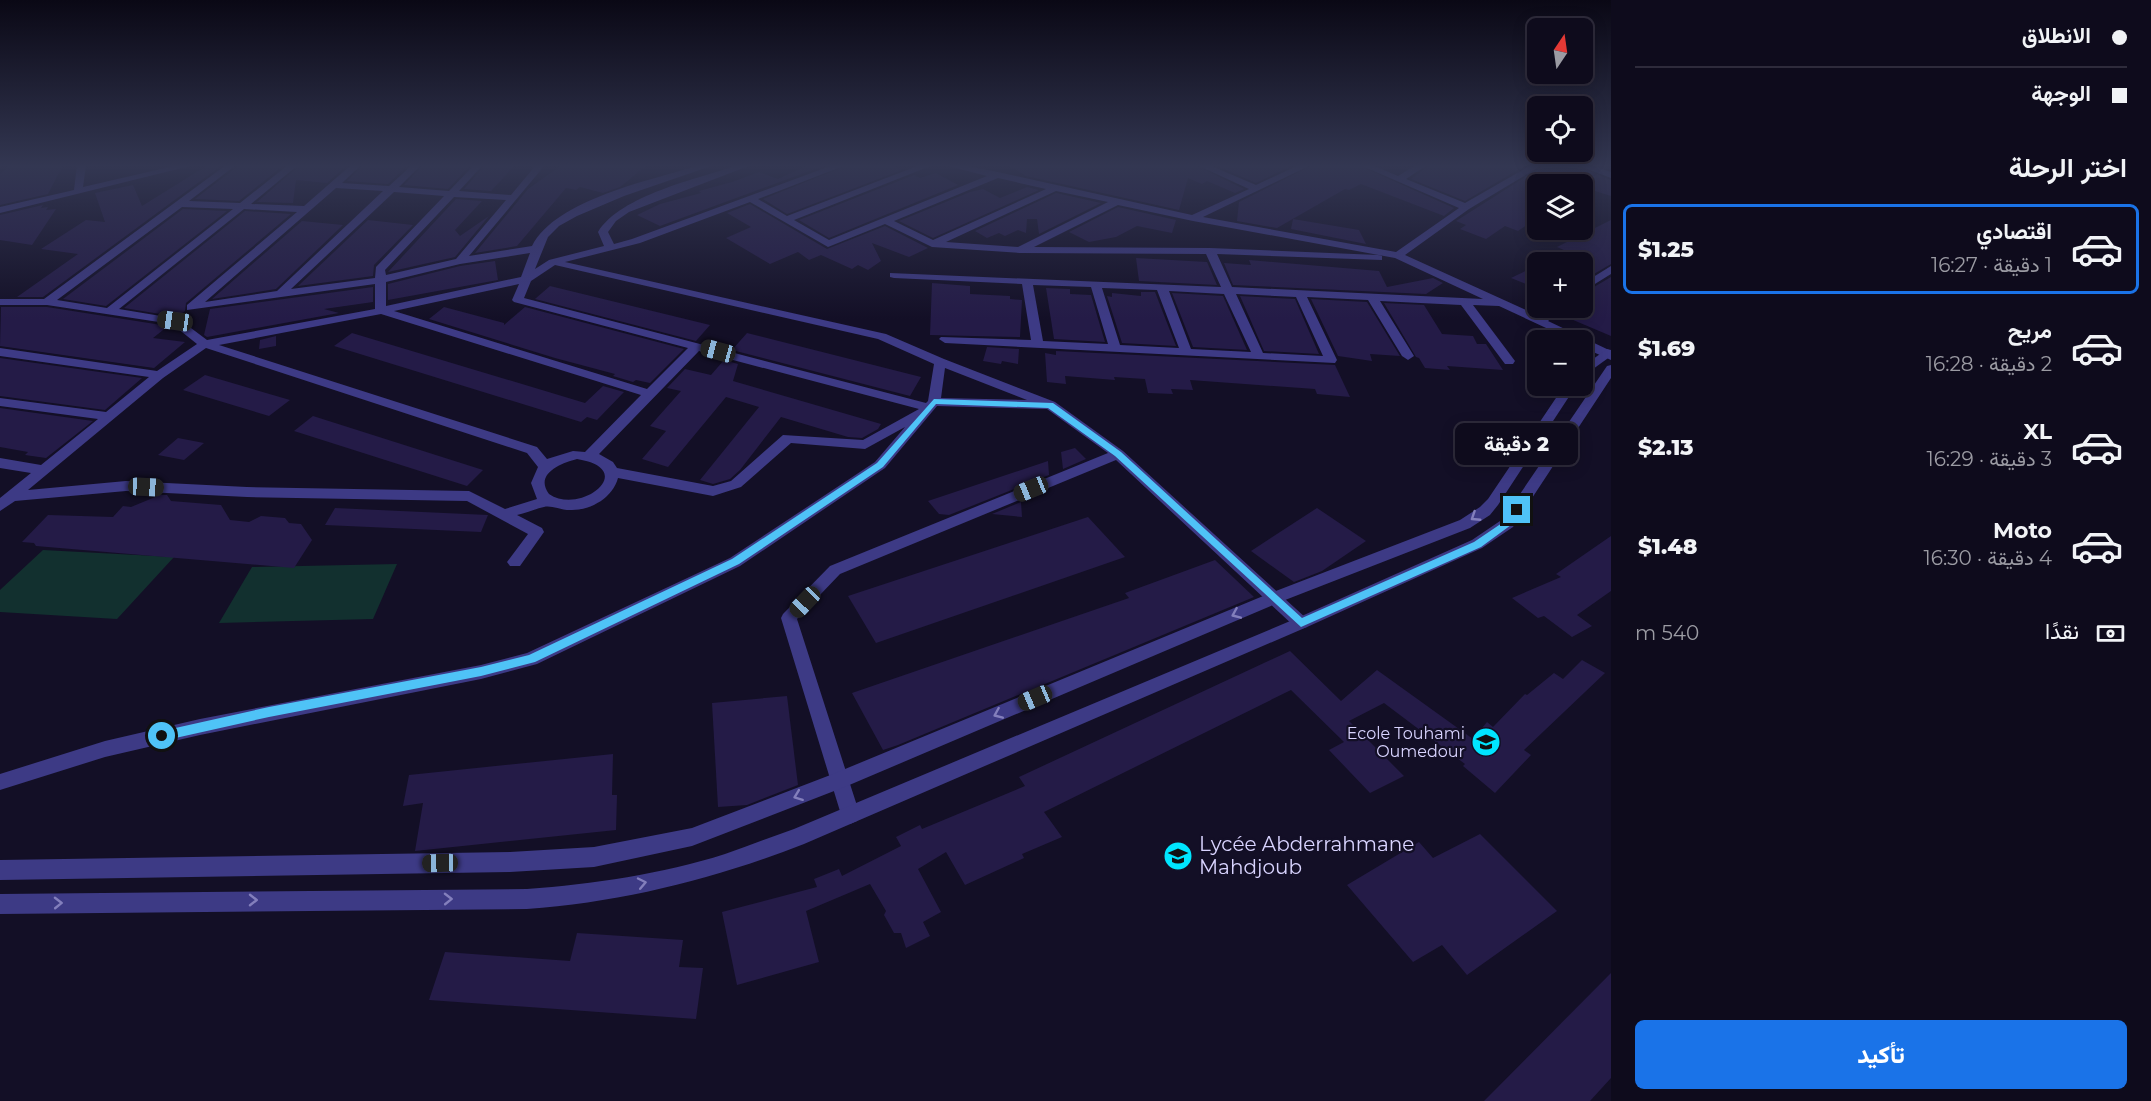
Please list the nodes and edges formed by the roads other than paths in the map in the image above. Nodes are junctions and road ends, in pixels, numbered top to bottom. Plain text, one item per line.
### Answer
1 (164, 216) edge
2 (230, 216) edge
3 (297, 216) edge
4 (363, 216) edge
5 (430, 216) edge
6 (497, 216) edge
7 (570, 216) edge
8 (615, 216) edge
9 (699, 216) edge
10 (780, 216) edge
11 (795, 216) edge
12 (897, 216) edge
13 (993, 216) edge
14 (1087, 216) edge
15 (1184, 216) edge
16 (1195, 216) edge
17 (1453, 216) edge
18 (1192, 218) junction
19 (786, 220) junction
20 (886, 221) junction
21 (932, 244) junction
22 (537, 249) junction
23 (611, 249) junction
24 (1020, 250) junction
25 (1210, 251) junction
26 (1398, 255) junction
27 (1412, 259) junction
28 (460, 261) junction
29 (553, 262) junction
30 (1611, 269) edge
31 (894, 275) dead end
32 (526, 279) junction
33 (380, 280) junction
34 (1027, 282) junction
35 (1593, 282) edge
36 (1096, 285) junction
37 (1162, 288) junction
38 (1227, 291) junction
39 (281, 293) junction
40 (1300, 294) junction
41 (1372, 297) junction
42 (0, 302) edge
43 (47, 302) junction
44 (1465, 302) junction
45 (1504, 303) junction
46 (191, 308) junction
47 (381, 310) junction
48 (110, 311) junction
49 (1544, 318) edge
50 (175, 321) junction
51 (1540, 321) junction
52 (1556, 330) edge
53 (945, 339) dead end
54 (205, 344) junction
55 (1038, 344) junction
56 (697, 346) junction
57 (1115, 348) junction
58 (1593, 348) edge
59 (0, 352) edge
60 (1186, 352) junction
61 (1259, 356) junction
62 (1408, 356) dead end
63 (1610, 359) edge
64 (1509, 361) dead end
65 (940, 362) junction
66 (1593, 367) edge
67 (159, 375) junction
68 (650, 394) junction
69 (1563, 396) edge
70 (0, 402) edge
71 (932, 405) junction
72 (1050, 405) junction
73 (109, 416) junction
74 (1118, 454) junction
75 (590, 455) junction
76 (0, 464) edge
77 (546, 467) junction
78 (43, 470) junction
79 (613, 472) junction
80 (5, 501) edge
81 (547, 501) junction
82 (505, 514) junction
83 (515, 562) dead end
84 (1274, 598) junction
85 (1301, 623) junction
86 (840, 780) junction
87 (0, 782) edge
88 (850, 815) junction
89 (0, 870) edge
90 (0, 904) edge

1 - 43 street
2 - 48 street
3 - 46 street
4 - 39 street
5 - 33 street
6 - 28 street
7 - 22 street
8 - 23 street
9 - 23 street
10 - 19 street
11 - 19 street
12 - 20 street
13 - 21 street
14 - 24 street
15 - 18 street
16 - 18 street
17 - 26 street
18 - 26 street
19 - 20 street
20 - 21 street
21 - 24 street
22 - 28 street
22 - 32 street
23 - 29 street
24 - 25 street
25 - 27 street
25 - 38 street
26 - 27 street
27 - 45 street
28 - 33 street
29 - 32 street
29 - 65 street
30 - 35 street
31 - 34 street
32 - 47 street
32 - 56 street
33 - 39 street
33 - 47 street
34 - 36 street
34 - 55 street
36 - 37 street
36 - 57 street
37 - 38 street
37 - 60 street
38 - 40 street
38 - 61 street
39 - 46 street
40 - 41 street
40 - 61 street
41 - 44 street
41 - 62 street
42 - 43 street
43 - 48 street
44 - 45 street
44 - 64 street
45 - 51 street
46 - 50 street
47 - 54 street
47 - 68 street
48 - 50 street
49 - 51 street
50 - 54 street
51 - 52 street
53 - 55 street
54 - 67 street
54 - 77 street
55 - 57 street
56 - 68 street
56 - 71 street
57 - 60 street
58 - 63 street
59 - 67 street
60 - 61 street
63 - 66 street
63 - 85 street
65 - 71 street
65 - 72 street
67 - 73 street
68 - 75 street
69 -> 84 street
70 - 73 street
71 - 72 street
71 - 79 street
71 - 87 street
72 - 74 street
73 - 78 street
74 - 84 street
74 - 86 street
75 - 77 street
75 - 79 street
76 - 78 street
77 - 81 street
78 - 80 street
79 - 81 street
80 - 82 street
81 - 82 street
82 - 83 street
84 - 85 street
84 -> 86 street
85 - 88 street
86 - 88 street
86 -> 89 street
90 -> 88 street

